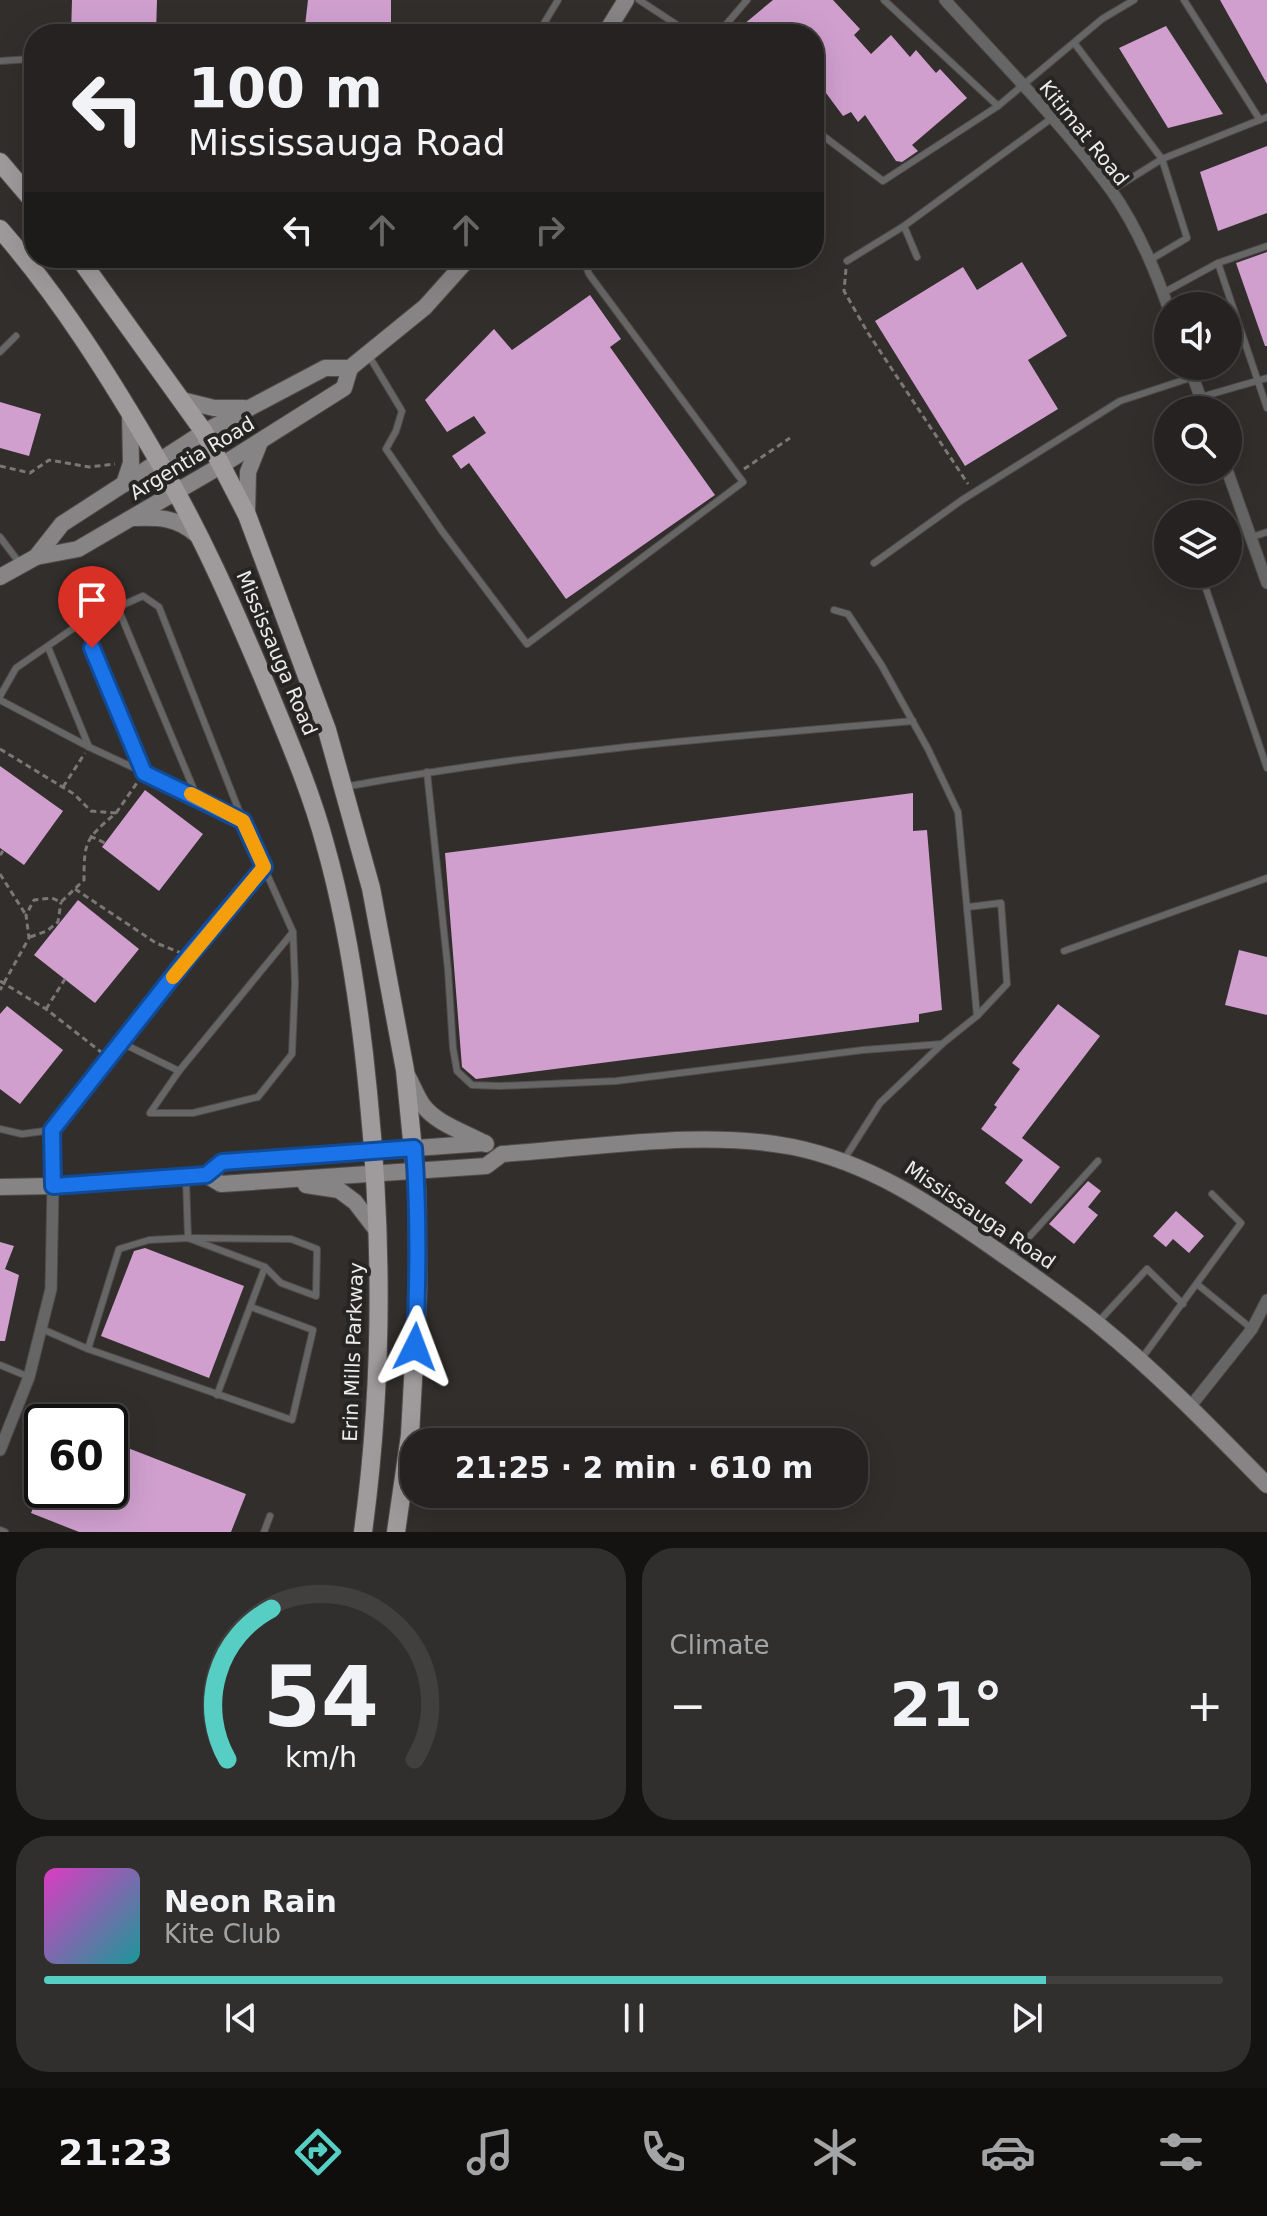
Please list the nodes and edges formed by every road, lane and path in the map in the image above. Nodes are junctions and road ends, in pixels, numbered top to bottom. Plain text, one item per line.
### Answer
1 (558, 0) edge
2 (626, 0) edge
3 (639, 0) edge
4 (747, 0) edge
5 (884, 0) edge
6 (945, 0) edge
7 (1134, 0) edge
8 (1184, 0) edge
9 (544, 24) edge
10 (611, 24) edge
11 (676, 24) edge
12 (727, 24) edge
13 (1075, 44) junction
14 (24, 59) edge
15 (0, 61) edge
16 (1021, 85) junction
17 (998, 106) junction
18 (1052, 118) junction
19 (1264, 118) edge
20 (824, 137) edge
21 (1162, 159) junction
22 (0, 162) edge
23 (24, 190) edge
24 (1111, 190) junction
25 (904, 226) junction
26 (0, 229) edge
27 (1267, 246) edge
28 (917, 257) dead end
29 (1150, 260) junction
30 (24, 261) edge
31 (847, 261) joint
32 (1218, 263) junction
33 (30, 268) edge
34 (86, 268) edge
35 (460, 268) edge
36 (587, 268) edge
37 (1163, 292) edge
38 (1165, 292) edge
39 (16, 336) dead end
40 (0, 352) edge
41 (368, 354) junction
42 (350, 368) junction
43 (1267, 378) edge
44 (1256, 379) junction
45 (1170, 380) edge
46 (1204, 396) edge
47 (182, 400) junction
48 (246, 408) junction
49 (1267, 408) edge
50 (130, 410) junction
51 (204, 432) junction
52 (790, 438) dead end
53 (260, 442) junction
54 (159, 461) junction
55 (131, 463) junction
56 (222, 465) junction
57 (0, 466) edge
58 (738, 473) junction
59 (124, 484) junction
60 (1232, 484) edge
61 (177, 491) junction
62 (974, 493) junction
63 (247, 515) junction
64 (132, 518) junction
65 (1267, 532) edge
66 (0, 537) edge
67 (1251, 538) junction
68 (202, 540) junction
69 (29, 561) junction
70 (874, 563) dead end
71 (0, 577) edge
72 (1267, 583) edge
73 (1206, 588) edge
74 (117, 606) junction
75 (834, 610) dead end
76 (81, 623) junction
77 (48, 647) junction
78 (0, 698) edge
79 (913, 721) junction
80 (89, 747) junction
81 (0, 749) edge
82 (1267, 768) edge
83 (427, 772) junction
84 (144, 773) junction
85 (63, 787) junction
86 (344, 787) junction
87 (197, 797) junction
88 (116, 813) junction
89 (243, 821) junction
90 (90, 836) junction
91 (105, 843) dead end
92 (264, 867) junction
93 (0, 874) edge
94 (1267, 878) edge
95 (75, 889) junction
96 (61, 902) junction
97 (968, 907) junction
98 (26, 915) junction
99 (293, 932) junction
100 (29, 938) junction
101 (1064, 951) dead end
102 (189, 956) junction
103 (65, 979) dead end
104 (2, 982) edge
105 (0, 990) edge
106 (46, 1009) junction
107 (977, 1016) junction
108 (122, 1043) junction
109 (942, 1044) junction
110 (110, 1059) junction
111 (405, 1070) junction
112 (179, 1071) junction
113 (0, 1129) edge
114 (52, 1130) junction
115 (485, 1143) junction
116 (414, 1148) junction
117 (374, 1150) junction
118 (502, 1154) junction
119 (843, 1161) junction
120 (1098, 1161) dead end
121 (416, 1172) junction
122 (376, 1174) junction
123 (206, 1175) junction
124 (186, 1176) junction
125 (277, 1181) junction
126 (53, 1186) junction
127 (0, 1187) edge
128 (1212, 1194) dead end
129 (378, 1232) junction
130 (188, 1238) junction
131 (1009, 1259) junction
132 (265, 1267) junction
133 (1197, 1284) junction
134 (1267, 1300) edge
135 (1183, 1304) junction
136 (251, 1307) junction
137 (1097, 1324) junction
138 (42, 1329) junction
139 (1252, 1329) junction
140 (88, 1349) junction
141 (1140, 1361) junction
142 (0, 1365) edge
143 (29, 1377) junction
144 (217, 1395) junction
145 (1190, 1407) junction
146 (0, 1450) edge
147 (1267, 1485) edge
148 (270, 1516) dead end
149 (264, 1532) edge
150 (363, 1532) edge
151 (396, 1532) edge

1 - 9 lane
2 - 10 street
3 - 11 lane
4 - 12 lane
5 - 17 lane
6 - 16 street, Kitimat Road
7 - 13 lane
8 - 19 lane
13 - 16 lane
13 - 21 lane
14 - 15 lane
16 - 17 lane
16 - 18 street, Kitimat Road
17 - 20 lane
18 - 24 street, Kitimat Road
18 - 25 lane
19 - 21 lane
21 - 24 lane
21 - 29 lane
22 - 23 main road
24 - 29 street, Kitimat Road
25 - 28 lane
25 - 31 lane
26 - 30 main road, Mississauga Road
27 - 32 lane
29 - 37 street, Kitimat Road
31 - 62 path
32 - 38 lane
32 - 44 lane
33 - 50 main road, Mississauga Road
34 - 47 main road, Mississauga Road
35 - 41 street, Argentia Road
36 - 58 lane
39 - 40 lane
41 - 42 street, Argentia Road
41 - 58 lane
42 - 48 street, Argentia Road
42 - 53 street, Argentia Road
43 - 44 lane
44 - 46 lane
44 - 49 lane
45 - 62 lane
47 - 48 street
47 - 51 main road, Mississauga Road
48 - 51 street, Argentia Road
50 - 54 main road, Mississauga Road
50 - 55 street
51 - 54 street, Argentia Road
51 - 56 main road, Mississauga Road
52 - 58 path
53 - 56 street, Argentia Road
53 - 63 street
54 - 59 street, Argentia Road
54 - 61 main road, Mississauga Road
55 - 57 path
55 - 59 street
56 - 61 street, Argentia Road
56 - 63 main road, Mississauga Road
59 - 69 street, Argentia Road
60 - 67 street
61 - 64 street, Argentia Road
61 - 68 main road, Mississauga Road
62 - 70 lane
63 - 86 main road, Mississauga Road
64 - 68 street
64 - 69 street, Argentia Road
65 - 67 lane
66 - 69 lane
67 - 72 street
68 - 117 main road, Mississauga Road
69 - 71 street, Argentia Road
73 - 82 lane
74 - 76 lane
74 - 87 lane
74 - 89 lane
75 - 79 lane
76 - 77 lane
76 - 84 lane
77 - 78 lane
77 - 80 lane
78 - 80 lane
79 - 83 lane
79 - 97 lane
80 - 84 lane
80 - 85 path
81 - 85 path
83 - 86 lane
83 - 109 lane
84 - 87 lane
84 - 88 path
85 - 88 path
86 - 111 main road, Mississauga Road
87 - 89 lane
88 - 90 path
89 - 92 lane
90 - 91 path
90 - 95 path
92 - 99 lane
92 - 102 lane
93 - 98 path
94 - 101 lane
95 - 96 path
95 - 102 path
96 - 98 path
96 - 100 path
97 - 107 lane
97 - 107 lane
98 - 100 path
99 - 112 lane
99 - 112 lane
100 - 104 path
102 - 108 lane
103 - 106 path
104 - 105 path
104 - 106 path
106 - 110 path
107 - 109 lane
108 - 110 lane
108 - 112 lane
109 - 119 lane
110 - 114 lane
111 - 115 street
111 - 116 main road, Mississauga Road
113 - 114 lane
114 - 126 lane
115 - 116 street
115 - 118 street
116 - 117 street
116 - 121 main road, Mississauga Road
117 - 122 main road, Mississauga Road
117 - 123 street
118 - 119 street, Mississauga Road
118 - 121 street, Mississauga Road
119 - 131 street, Mississauga Road
120 - 131 lane
121 - 122 street, Mississauga Road
121 - 151 main road
122 - 125 street
122 - 129 main road, Erin Mills Parkway
123 - 124 street
123 - 125 street
124 - 126 street
124 - 130 lane
125 - 129 street
126 - 127 street
126 - 138 street
128 - 133 lane
129 - 150 main road, Erin Mills Parkway
130 - 132 lane
130 - 132 lane
130 - 140 lane
131 - 137 street, Mississauga Road
132 - 136 lane
133 - 135 lane
133 - 139 lane
134 - 139 street
135 - 137 lane
135 - 141 lane
136 - 144 lane
136 - 144 lane
137 - 141 street, Mississauga Road
138 - 140 lane
138 - 143 street
139 - 145 street
140 - 144 lane
141 - 145 street, Mississauga Road
142 - 143 lane
143 - 146 street
145 - 147 street, Mississauga Road
148 - 149 lane

